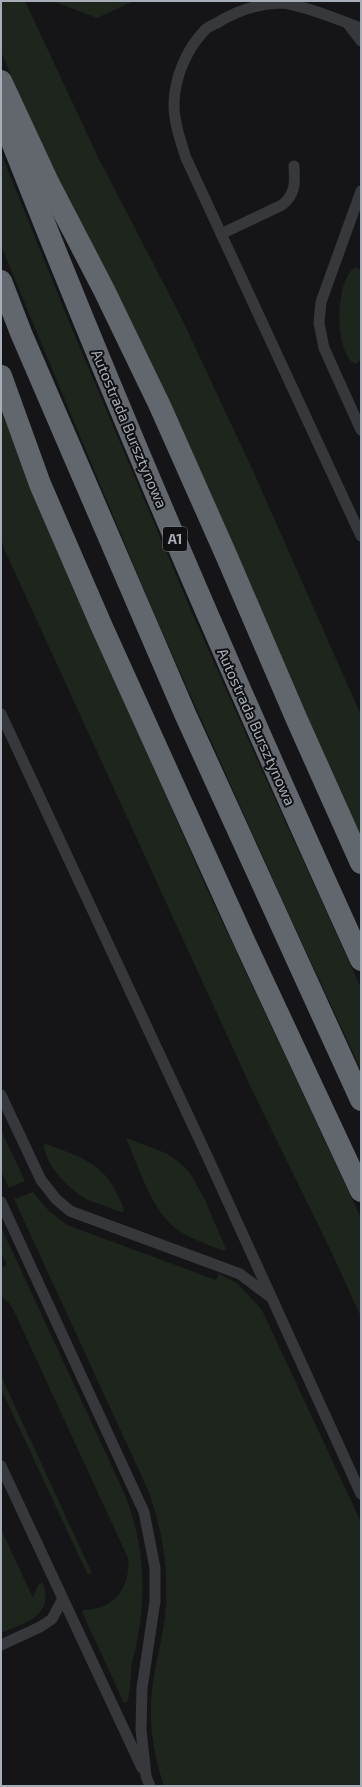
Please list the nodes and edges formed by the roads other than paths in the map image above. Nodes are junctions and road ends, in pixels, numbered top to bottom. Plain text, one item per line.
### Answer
1 (347, 23) junction
2 (361, 28) edge
3 (361, 41) edge
4 (1, 81) edge
5 (1, 114) edge
6 (294, 166) dead end
7 (361, 191) edge
8 (221, 234) junction
9 (1, 281) edge
10 (1, 376) edge
11 (361, 430) edge
12 (361, 536) edge
13 (1, 714) edge
14 (361, 863) edge
15 (361, 960) edge
16 (1, 1095) edge
17 (361, 1100) edge
18 (361, 1191) edge
19 (1, 1202) edge
20 (272, 1298) junction
21 (1, 1466) edge
22 (361, 1494) edge
23 (62, 1600) junction
24 (1, 1646) edge
25 (148, 1781) edge

1 - 2 lane
1 - 3 lane
1 - 8 lane
4 - 14 highway
5 - 15 highway, Autostrada Bursztynowa / A1
6 - 8 lane
7 - 11 lane
8 - 12 lane
9 - 17 highway
10 - 18 highway
13 - 20 lane
16 - 20 lane
19 - 25 lane
20 - 22 lane
21 - 23 lane
23 - 24 lane
23 - 25 lane

